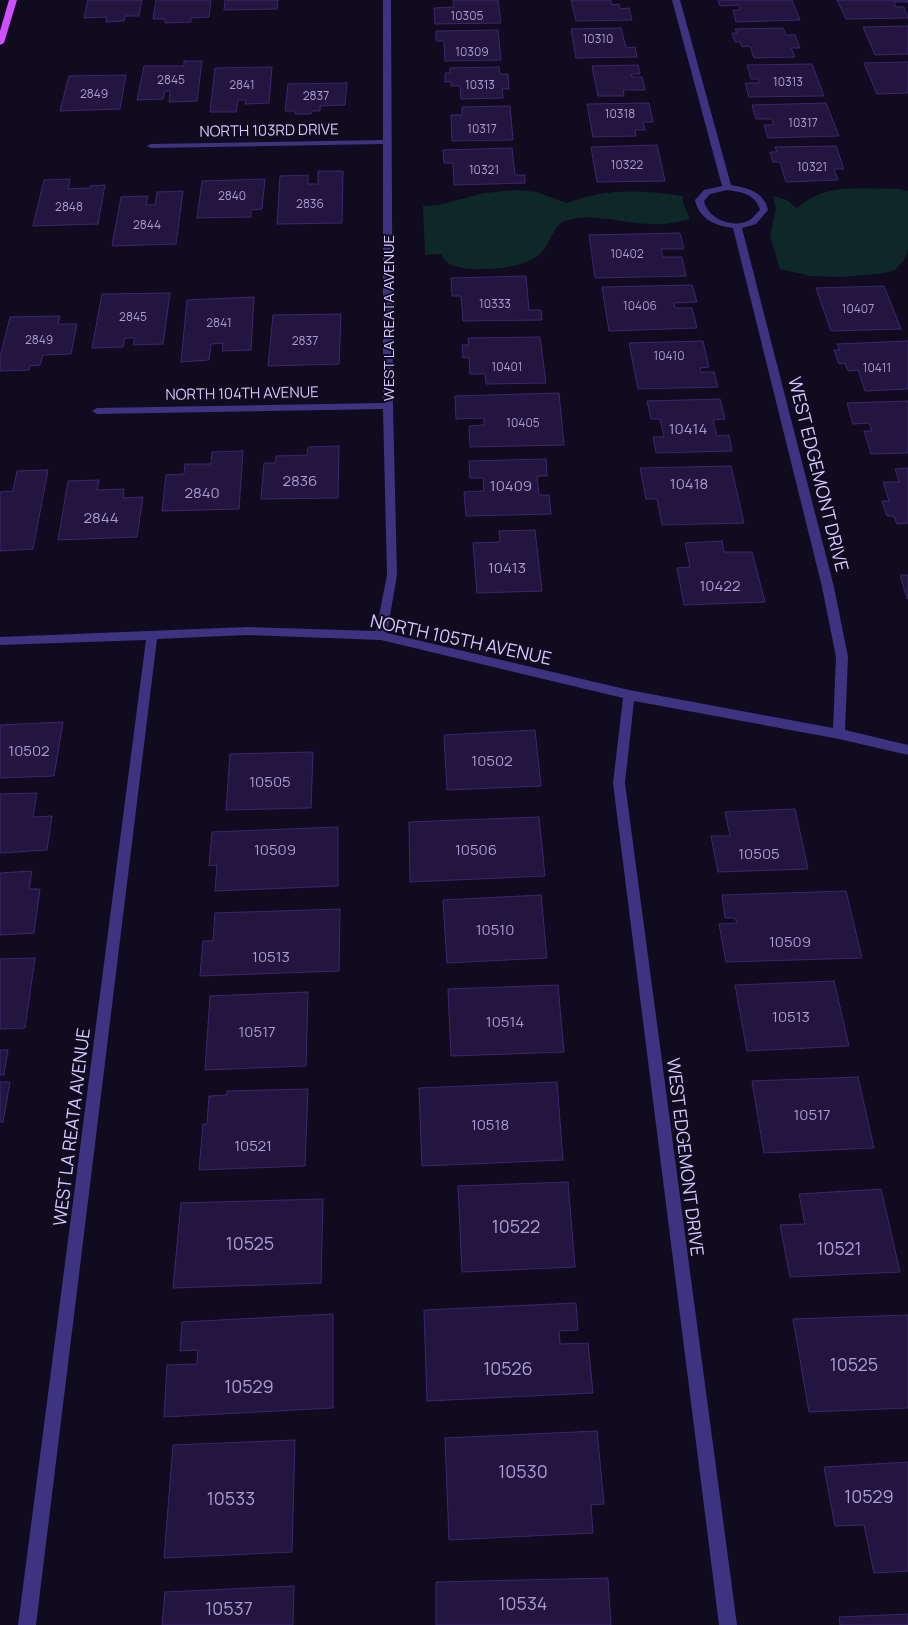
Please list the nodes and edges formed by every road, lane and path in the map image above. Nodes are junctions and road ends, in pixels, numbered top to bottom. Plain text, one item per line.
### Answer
1 (13, 0) edge
2 (386, 0) edge
3 (676, 0) edge
4 (0, 43) edge
5 (386, 142) junction
6 (151, 146) dead end
7 (727, 187) junction
8 (738, 226) junction
9 (388, 406) junction
10 (97, 411) dead end
11 (152, 635) junction
12 (381, 636) junction
13 (0, 641) edge
14 (629, 695) junction
15 (839, 734) junction
16 (908, 750) edge
17 (27, 1625) edge
18 (728, 1625) edge

1 - 4 main road
2 - 5 street, WEST LA REATA AVENUE
3 - 7 street
5 - 6 street, NORTH 103RD DRIVE
5 - 9 street, WEST LA REATA AVENUE
7 - 8 street
7 - 8 street
8 - 15 street, WEST EDGEMONT DRIVE
9 - 10 street, NORTH 104TH AVENUE
9 - 12 street, WEST LA REATA AVENUE
11 - 12 street, NORTH 105TH AVENUE
11 - 13 street, NORTH 105TH AVENUE
11 - 17 street, WEST LA REATA AVENUE
12 - 14 street, NORTH 105TH AVENUE
14 - 15 street, NORTH 105TH AVENUE
14 - 18 street, WEST EDGEMONT DRIVE
15 - 16 street, NORTH 105TH AVENUE

